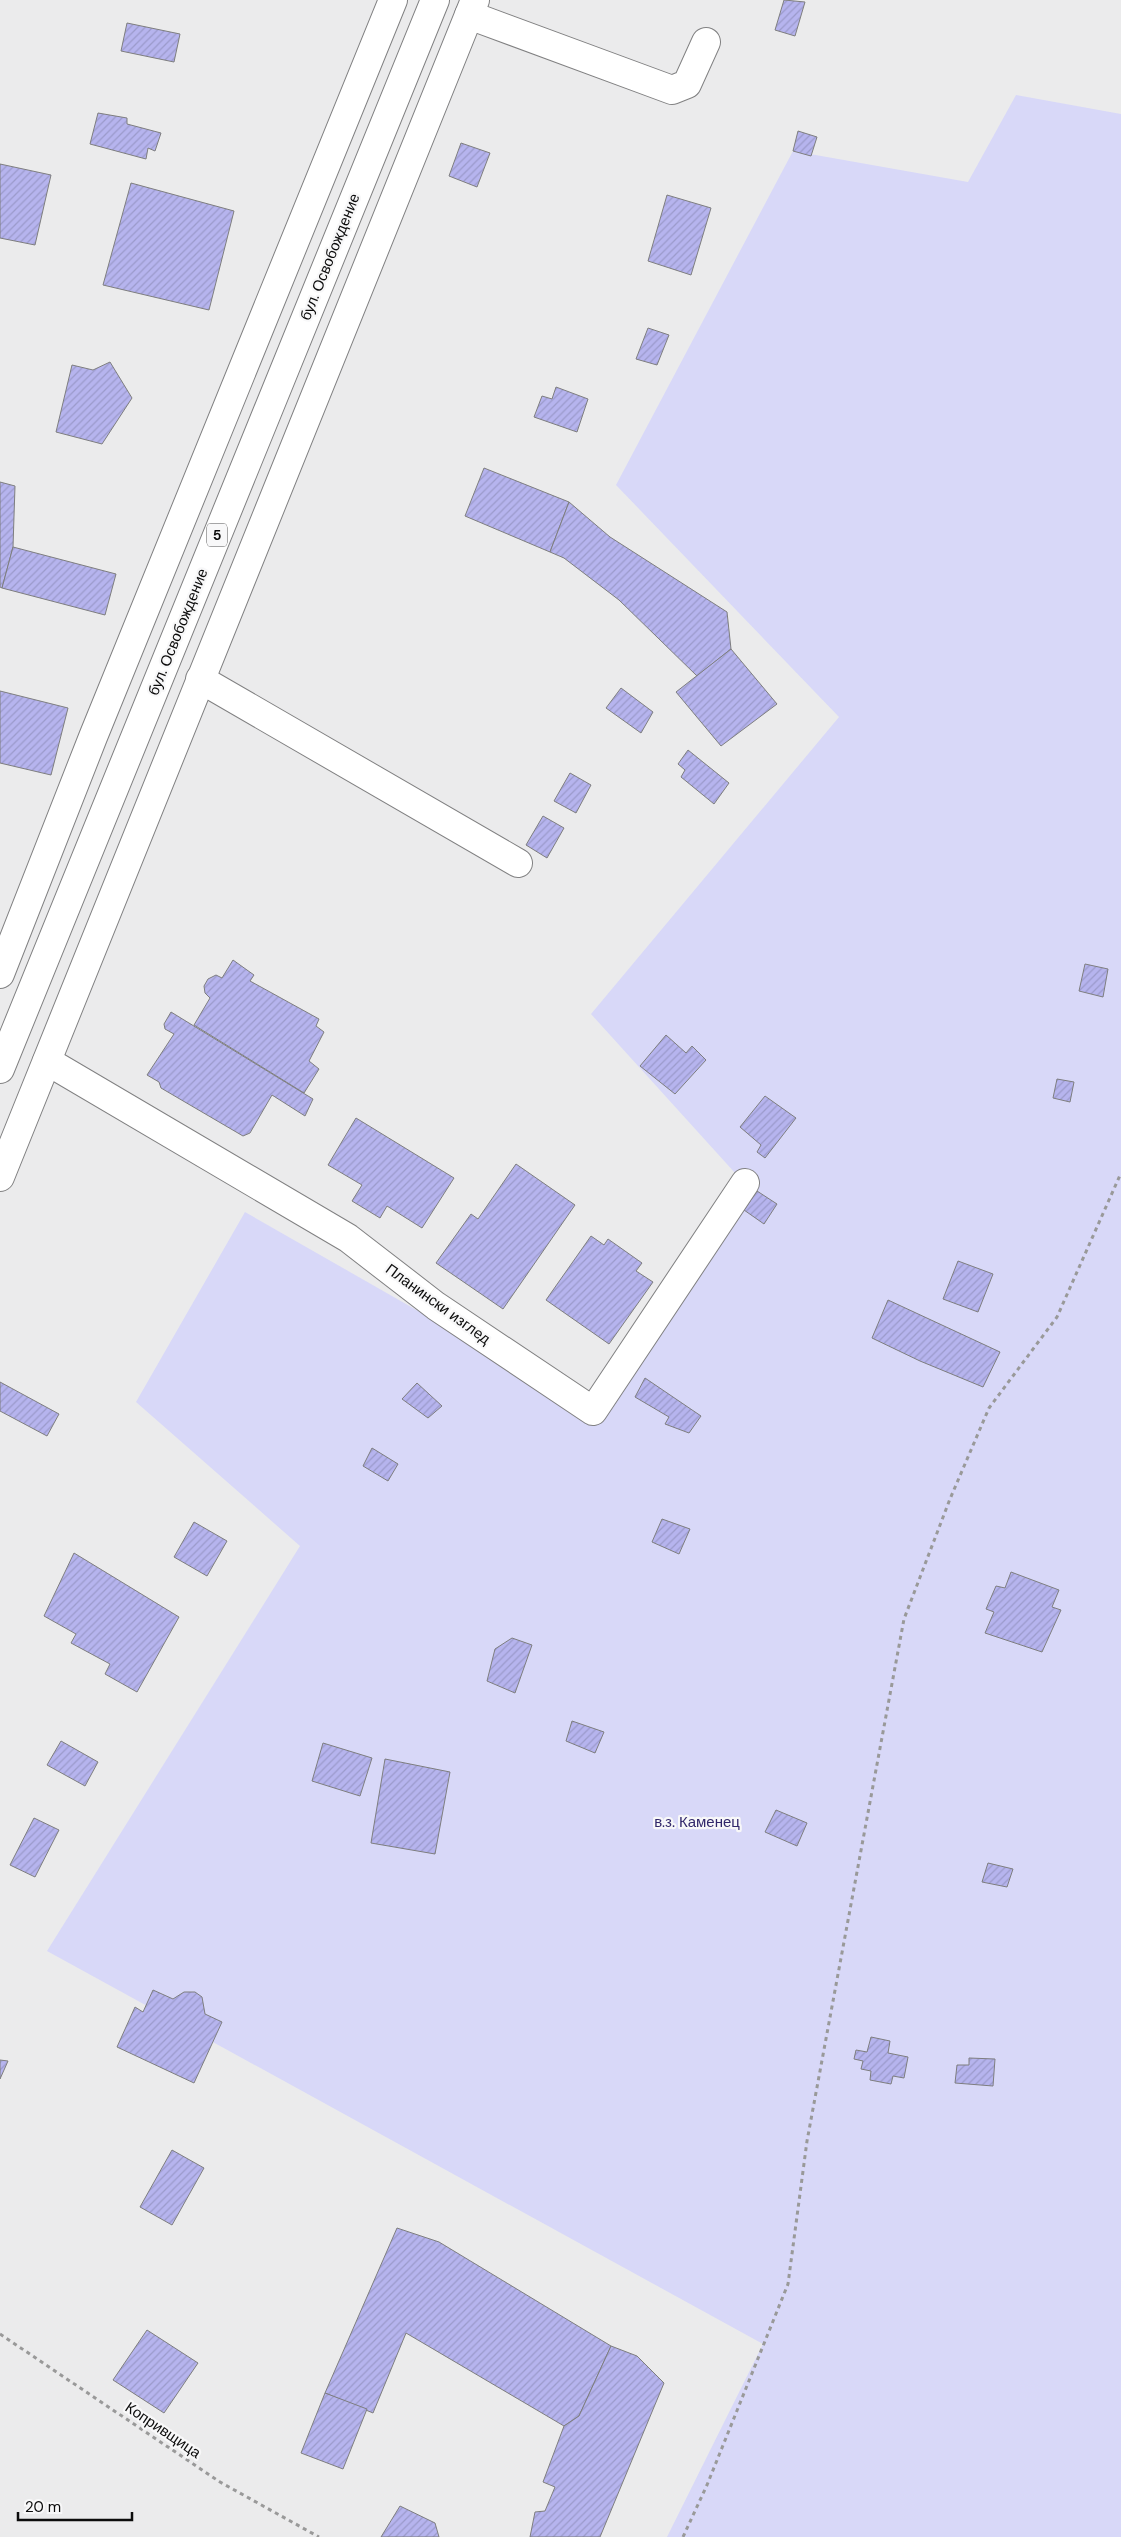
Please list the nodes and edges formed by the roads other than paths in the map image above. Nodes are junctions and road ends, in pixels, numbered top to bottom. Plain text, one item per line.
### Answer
1 (394, 0) edge
2 (435, 0) edge
3 (472, 8) edge
4 (706, 42) dead end
5 (200, 679) junction
6 (518, 863) dead end
7 (0, 974) edge
8 (47, 1061) junction
9 (0, 1070) edge
10 (0, 1177) edge
11 (745, 1184) dead end

1 - 7 street
2 - 9 street, бул. Освобождение / 5
3 - 4 street
3 - 5 street
5 - 6 street
5 - 8 street
8 - 10 street
8 - 11 street, Планински изглед

